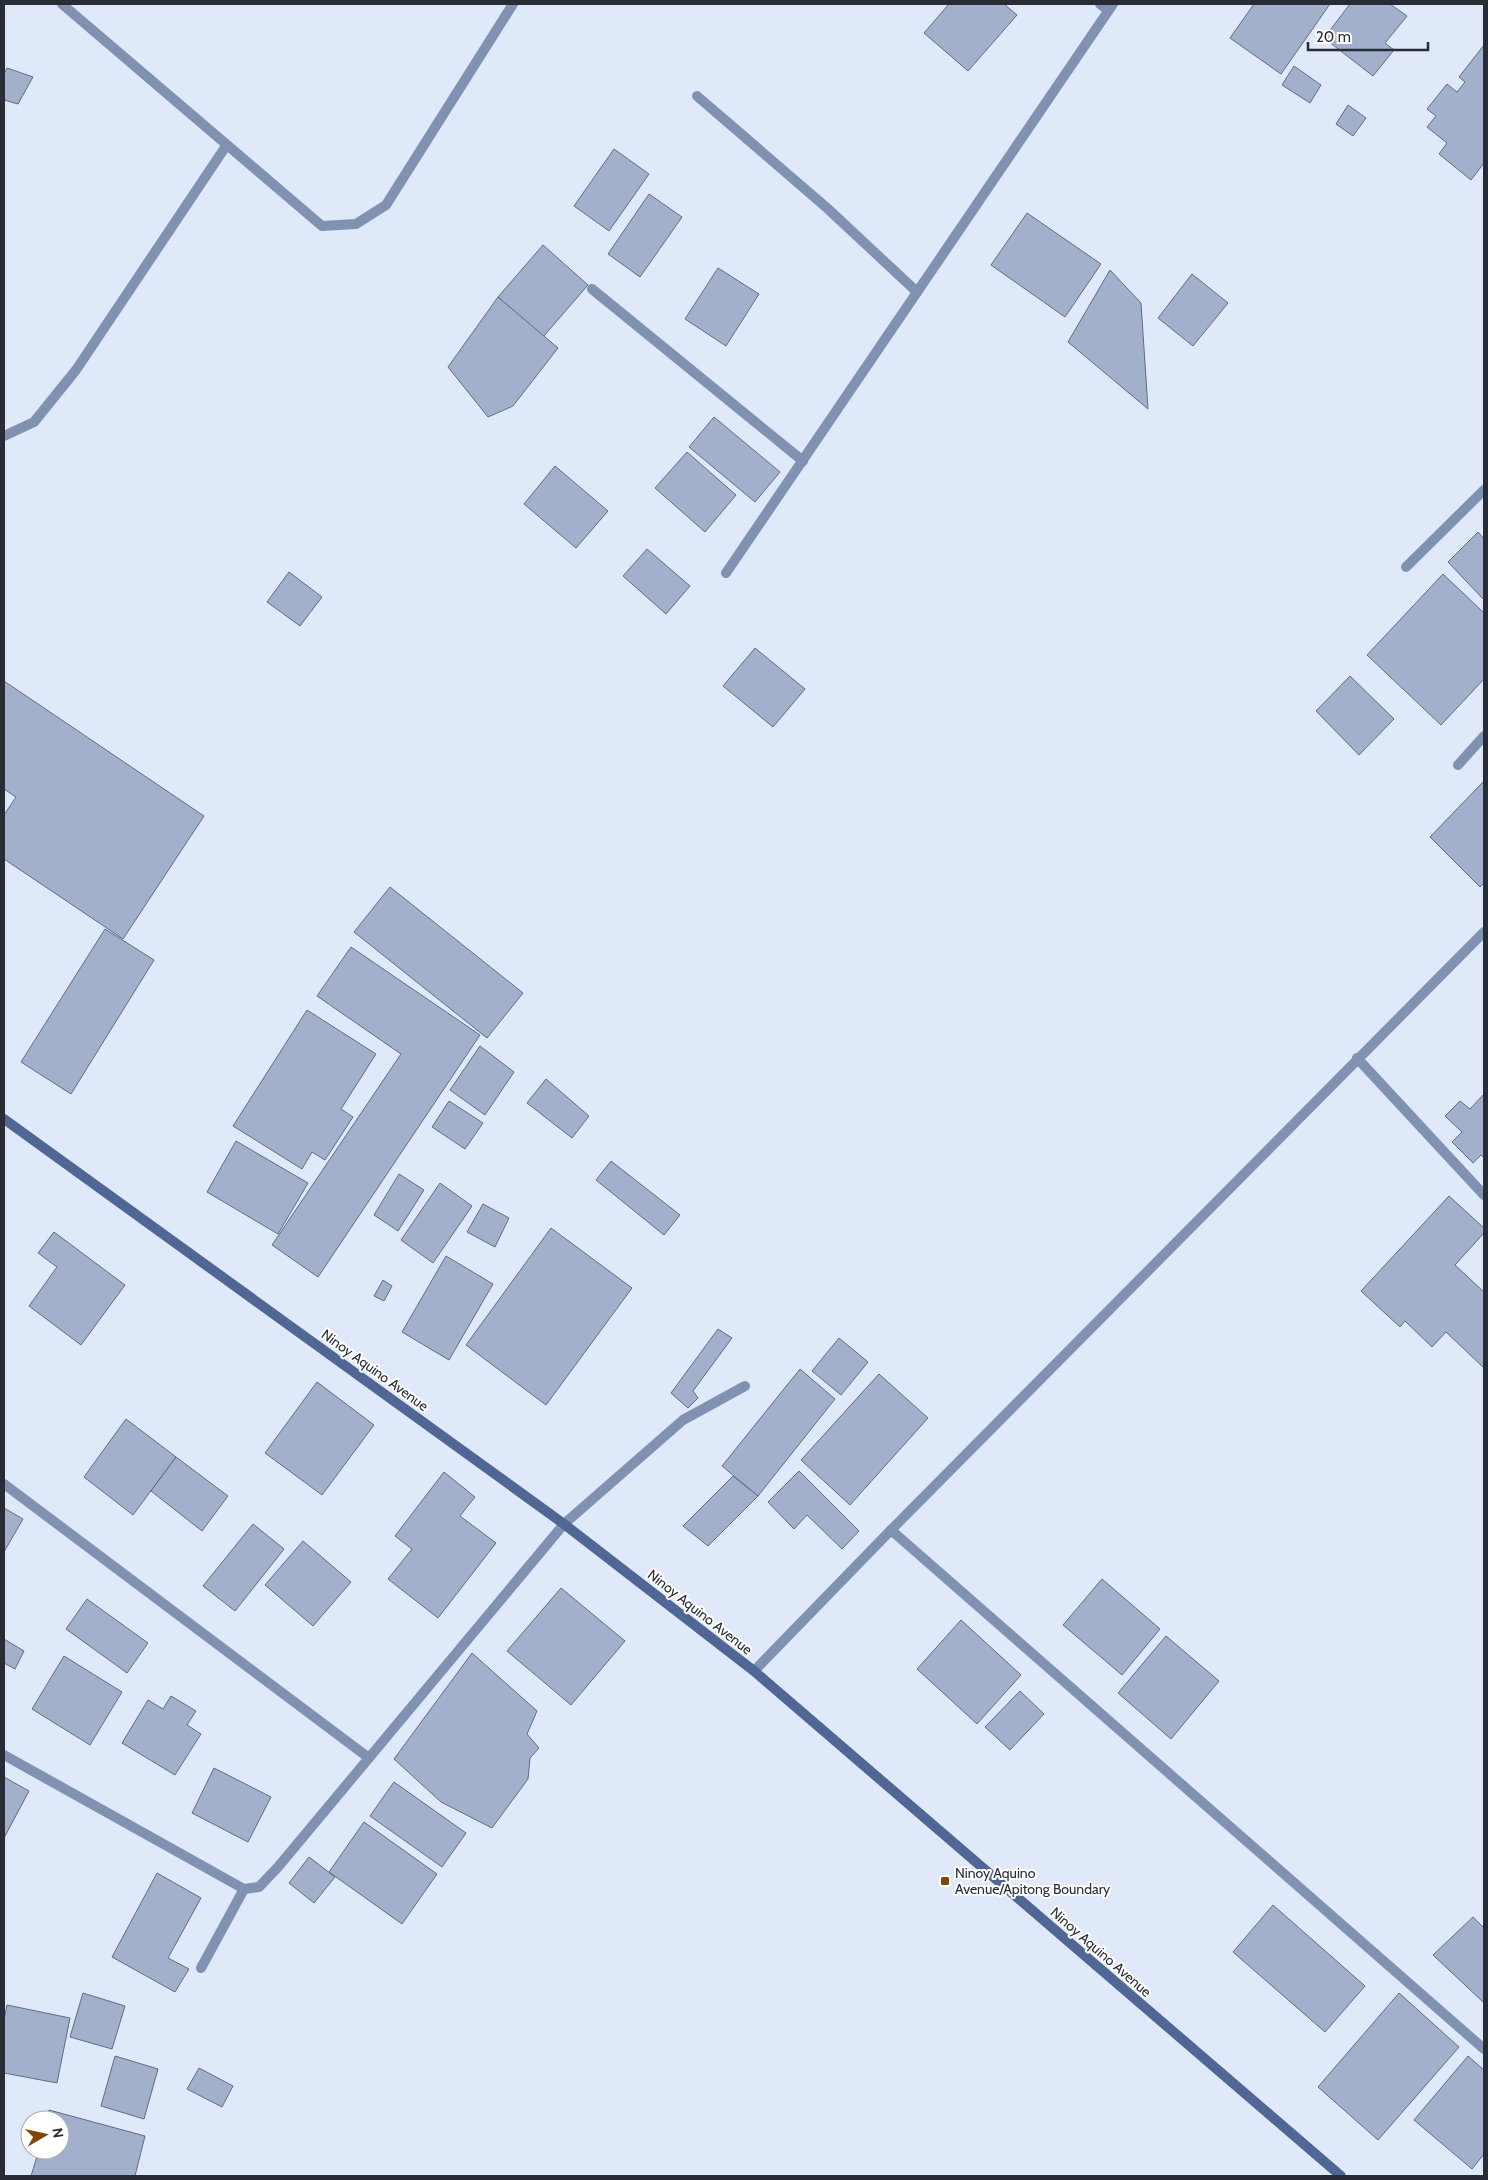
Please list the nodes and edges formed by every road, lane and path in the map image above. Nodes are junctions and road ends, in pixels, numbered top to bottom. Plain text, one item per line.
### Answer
1 (62, 4) edge
2 (513, 4) edge
3 (1100, 4) edge
4 (1111, 7) edge
5 (697, 96) dead end
6 (226, 146) junction
7 (592, 289) dead end
8 (917, 292) junction
9 (4, 436) edge
10 (803, 461) junction
11 (1484, 490) edge
12 (1406, 567) dead end
13 (726, 573) dead end
14 (1484, 736) edge
15 (1458, 765) dead end
16 (1484, 932) edge
17 (1358, 1058) junction
18 (4, 1119) edge
19 (1484, 1195) edge
20 (745, 1386) dead end
21 (4, 1484) edge
22 (564, 1524) junction
23 (891, 1530) junction
24 (754, 1671) junction
25 (4, 1755) edge
26 (369, 1758) junction
27 (244, 1889) junction
28 (201, 1968) dead end
29 (1484, 2049) edge
30 (1341, 2176) edge

1 - 6 street
2 - 6 street
3 - 4 street
4 - 8 street
5 - 8 street
6 - 9 street
7 - 10 street
8 - 10 street
10 - 13 street
11 - 12 street
14 - 15 street
16 - 17 street
17 - 19 street
17 - 23 street
18 - 22 main road, Ninoy Aquino Avenue
20 - 22 street
21 - 26 street
22 - 24 main road, Ninoy Aquino Avenue
22 - 26 street
23 - 24 street
23 - 29 street
24 - 30 main road, Ninoy Aquino Avenue
25 - 27 street
26 - 27 street
27 - 28 street

